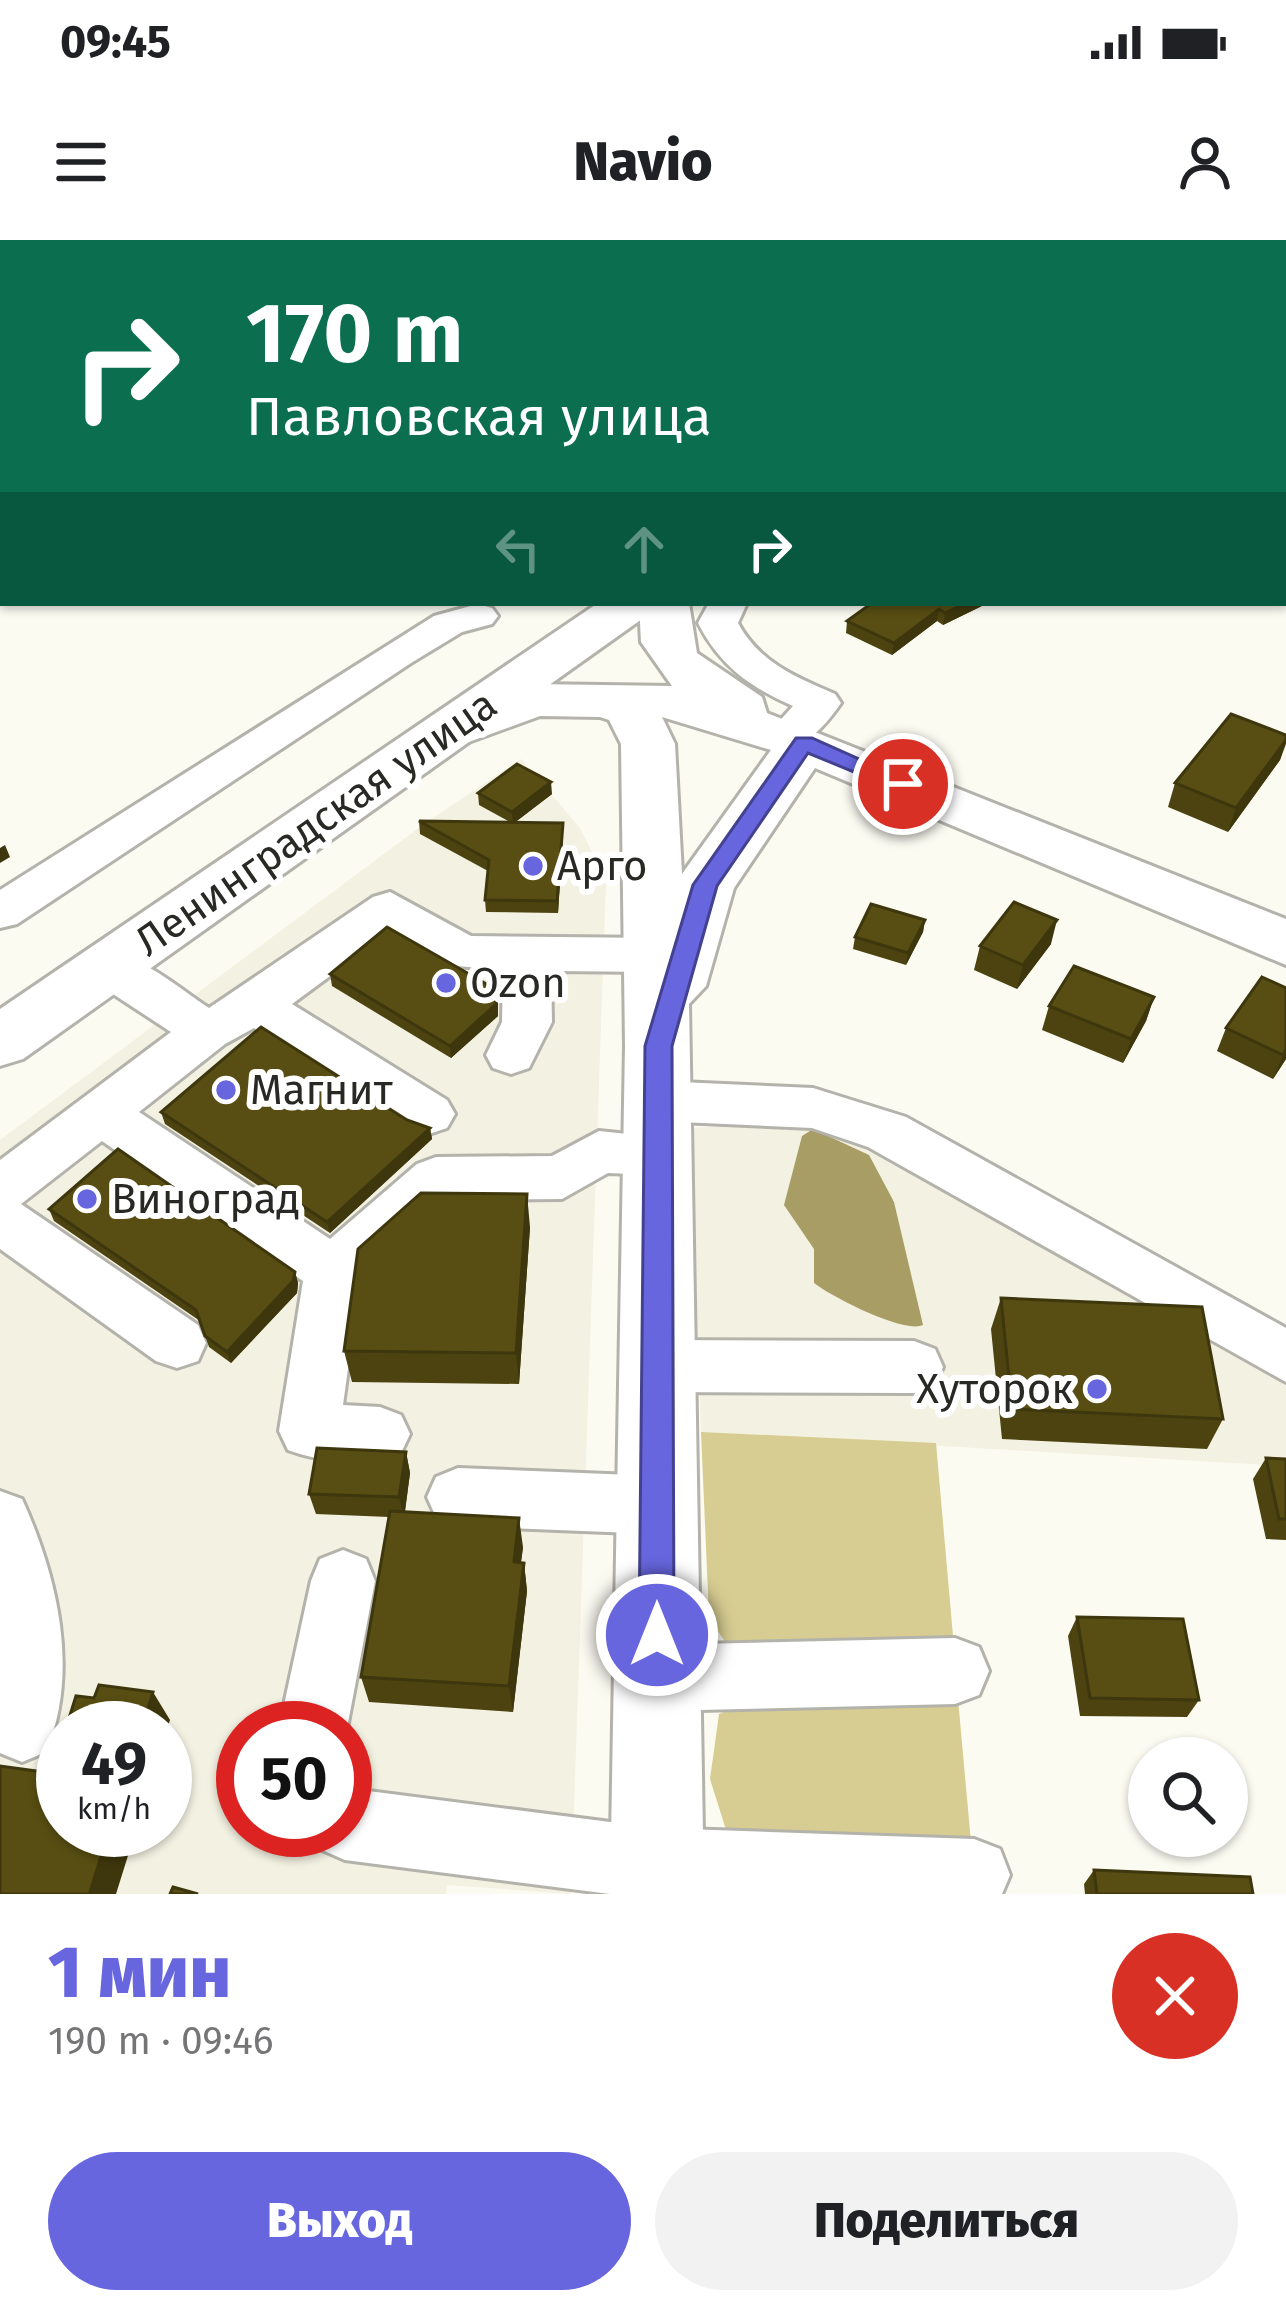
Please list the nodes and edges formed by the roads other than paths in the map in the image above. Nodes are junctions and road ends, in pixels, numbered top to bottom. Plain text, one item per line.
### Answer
1 (627, 606) edge
2 (664, 606) edge
3 (726, 606) edge
4 (512, 614) edge
5 (593, 697) junction
6 (452, 731) junction
7 (795, 740) junction
8 (0, 912) edge
9 (1286, 943) edge
10 (656, 955) junction
11 (527, 956) junction
12 (107, 968) junction
13 (0, 986) edge
14 (256, 1005) junction
15 (207, 1030) junction
16 (0, 1042) edge
17 (511, 1054) dead end
18 (657, 1100) junction
19 (429, 1114) dead end
20 (104, 1115) junction
21 (0, 1190) edge
22 (0, 1219) edge
23 (333, 1271) junction
24 (177, 1343) dead end
25 (1286, 1357) edge
26 (657, 1366) junction
27 (914, 1367) dead end
28 (380, 1434) dead end
29 (458, 1497) dead end
30 (657, 1504) junction
31 (0, 1520) edge
32 (343, 1581) dead end
33 (955, 1671) dead end
34 (657, 1678) junction
35 (319, 1701) edge
36 (22, 1728) dead end
37 (372, 1829) edge
38 (974, 1875) dead end
39 (657, 1879) edge

1 - 6 main road, Ленинградская улица
2 - 7 main road
3 - 7 street
4 - 8 street
4 - 13 main road, Ленинградская улица
5 - 6 main road
5 - 7 main road
5 - 10 main road
6 - 12 main road, Ленинградская улица
7 - 9 main road
7 - 18 main road
10 - 11 street
10 - 18 main road
11 - 14 street
11 - 17 street
12 - 15 street
12 - 16 main road, Ленинградская улица
14 - 15 street
14 - 19 street
15 - 20 street
18 - 23 street
18 - 25 street
18 - 26 main road
20 - 21 street
20 - 23 street
22 - 24 street
23 - 28 street
26 - 27 street
26 - 30 main road
29 - 30 street
30 - 34 main road
31 - 36 street
32 - 35 street
33 - 34 street
34 - 39 main road
37 - 39 street
38 - 39 street

